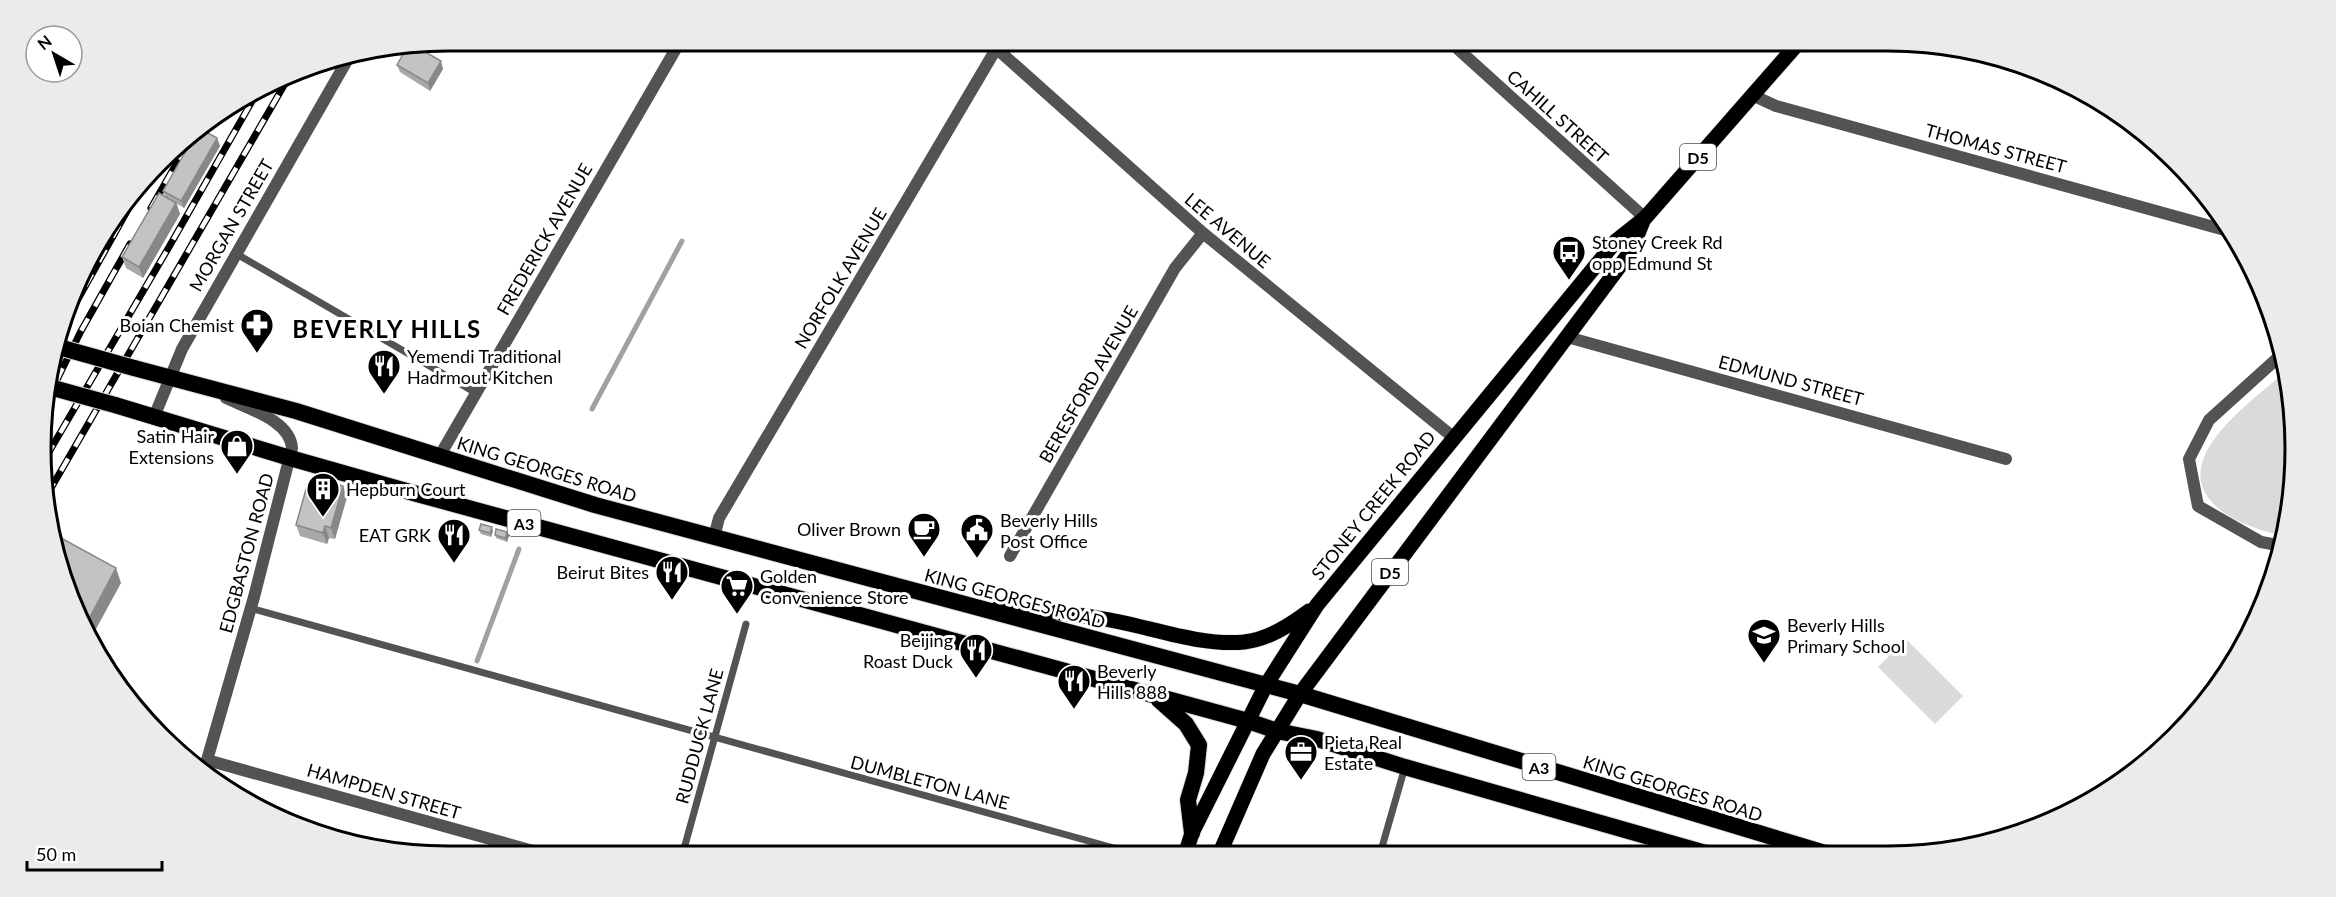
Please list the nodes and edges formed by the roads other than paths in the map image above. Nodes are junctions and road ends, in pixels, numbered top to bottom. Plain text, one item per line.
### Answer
1 (675, 51) edge
2 (991, 51) edge
3 (1005, 51) edge
4 (1460, 51) edge
5 (1791, 51) edge
6 (344, 66) edge
7 (1752, 95) junction
8 (1645, 218) junction
9 (2218, 228) edge
10 (1203, 234) junction
11 (235, 254) junction
12 (1567, 337) junction
13 (64, 349) edge
14 (2275, 361) edge
15 (170, 377) junction
16 (204, 387) junction
17 (56, 389) edge
18 (476, 393) junction
19 (154, 417) junction
20 (1453, 437) junction
21 (439, 457) junction
22 (290, 458) junction
23 (2006, 459) dead end
24 (714, 537) junction
25 (2273, 544) edge
26 (1010, 556) dead end
27 (1317, 605) junction
28 (250, 608) junction
29 (977, 609) junction
30 (746, 624) dead end
31 (1266, 685) junction
32 (1300, 694) junction
33 (1156, 697) junction
34 (1248, 721) junction
35 (1277, 731) junction
36 (713, 738) junction
37 (207, 760) junction
38 (206, 763) edge
39 (1405, 767) junction
40 (1192, 834) junction
41 (515, 846) edge
42 (685, 846) edge
43 (1105, 846) edge
44 (1188, 846) edge
45 (1223, 846) edge
46 (1382, 846) edge
47 (1681, 846) edge
48 (1802, 846) edge

1 - 18 street, FREDERICK AVENUE
2 - 24 street, NORFOLK AVENUE
3 - 10 street, LEE AVENUE
4 - 8 street, CAHILL STREET
5 - 7 main road, STONEY CREEK ROAD / D5
6 - 11 street, MORGAN STREET
7 - 8 main road, STONEY CREEK ROAD / D5
7 - 9 street, THOMAS STREET
8 - 12 main road, STONEY CREEK ROAD / D5
8 - 20 main road, STONEY CREEK ROAD / D5
10 - 20 street, LEE AVENUE
10 - 26 street, BERESFORD AVENUE
11 - 15 street, MORGAN STREET
11 - 18 lane
12 - 23 street, EDMUND STREET
12 - 32 main road, STONEY CREEK ROAD / D5
13 - 15 highway, KING GEORGES ROAD / A3, bridge
14 - 25 street
15 - 16 highway, KING GEORGES ROAD / A3
15 - 19 street, MORGAN STREET
16 - 21 highway, KING GEORGES ROAD / A3
16 - 22 street, EDGBASTON ROAD
17 - 19 highway, A3, bridge
18 - 21 street, FREDERICK AVENUE
19 - 22 highway, A3
20 - 27 main road, STONEY CREEK ROAD / D5
21 - 24 highway, KING GEORGES ROAD / A3
22 - 28 street, EDGBASTON ROAD
22 - 33 highway, A3
24 - 29 highway, KING GEORGES ROAD / A3
27 - 29 main road
27 - 31 main road, STONEY CREEK ROAD / D5
28 - 36 lane, DUMBLETON LANE
28 - 37 street, EDGBASTON ROAD
29 - 31 highway, KING GEORGES ROAD / A3
30 - 36 lane, RUDDUCK LANE
31 - 32 highway, KING GEORGES ROAD / A3
31 - 34 main road, STONEY CREEK ROAD
32 - 35 main road, STONEY CREEK ROAD
32 - 48 highway, KING GEORGES ROAD / A3
33 - 34 highway, A3
33 - 40 highway
34 - 35 highway, A3
34 - 40 main road, STONEY CREEK ROAD
35 - 39 highway, A3
35 - 45 main road, STONEY CREEK ROAD
36 - 42 lane, RUDDUCK LANE
36 - 43 lane, DUMBLETON LANE
37 - 38 street, EDGBASTON ROAD
37 - 41 street, HAMPDEN STREET
39 - 46 lane
39 - 47 highway, A3
40 - 44 main road, STONEY CREEK ROAD

